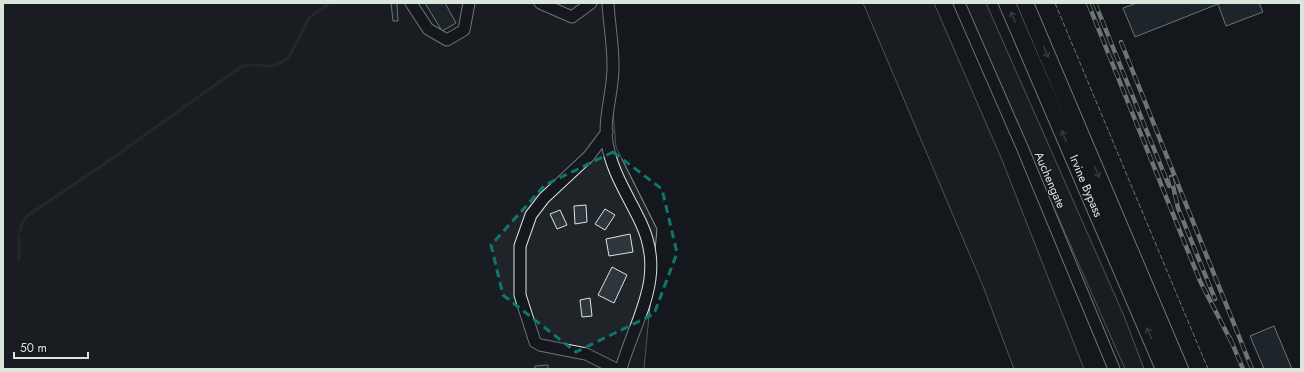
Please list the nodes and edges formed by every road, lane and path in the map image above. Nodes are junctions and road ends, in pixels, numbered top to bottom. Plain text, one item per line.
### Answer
1 (411, 3) edge
2 (469, 3) edge
3 (540, 3) edge
4 (591, 3) edge
5 (608, 3) edge
6 (959, 3) edge
7 (1007, 3) edge
8 (1026, 3) edge
9 (607, 132) junction
10 (616, 369) edge
11 (621, 369) edge
12 (1114, 369) edge
13 (1164, 369) edge
14 (1180, 369) edge

1 - 2 street
3 - 4 street
5 - 9 street
6 - 12 street, Auchengate
13 -> 7 highway, Irvine Bypass
8 -> 14 highway, Irvine Bypass
9 - 10 street
9 - 11 street

